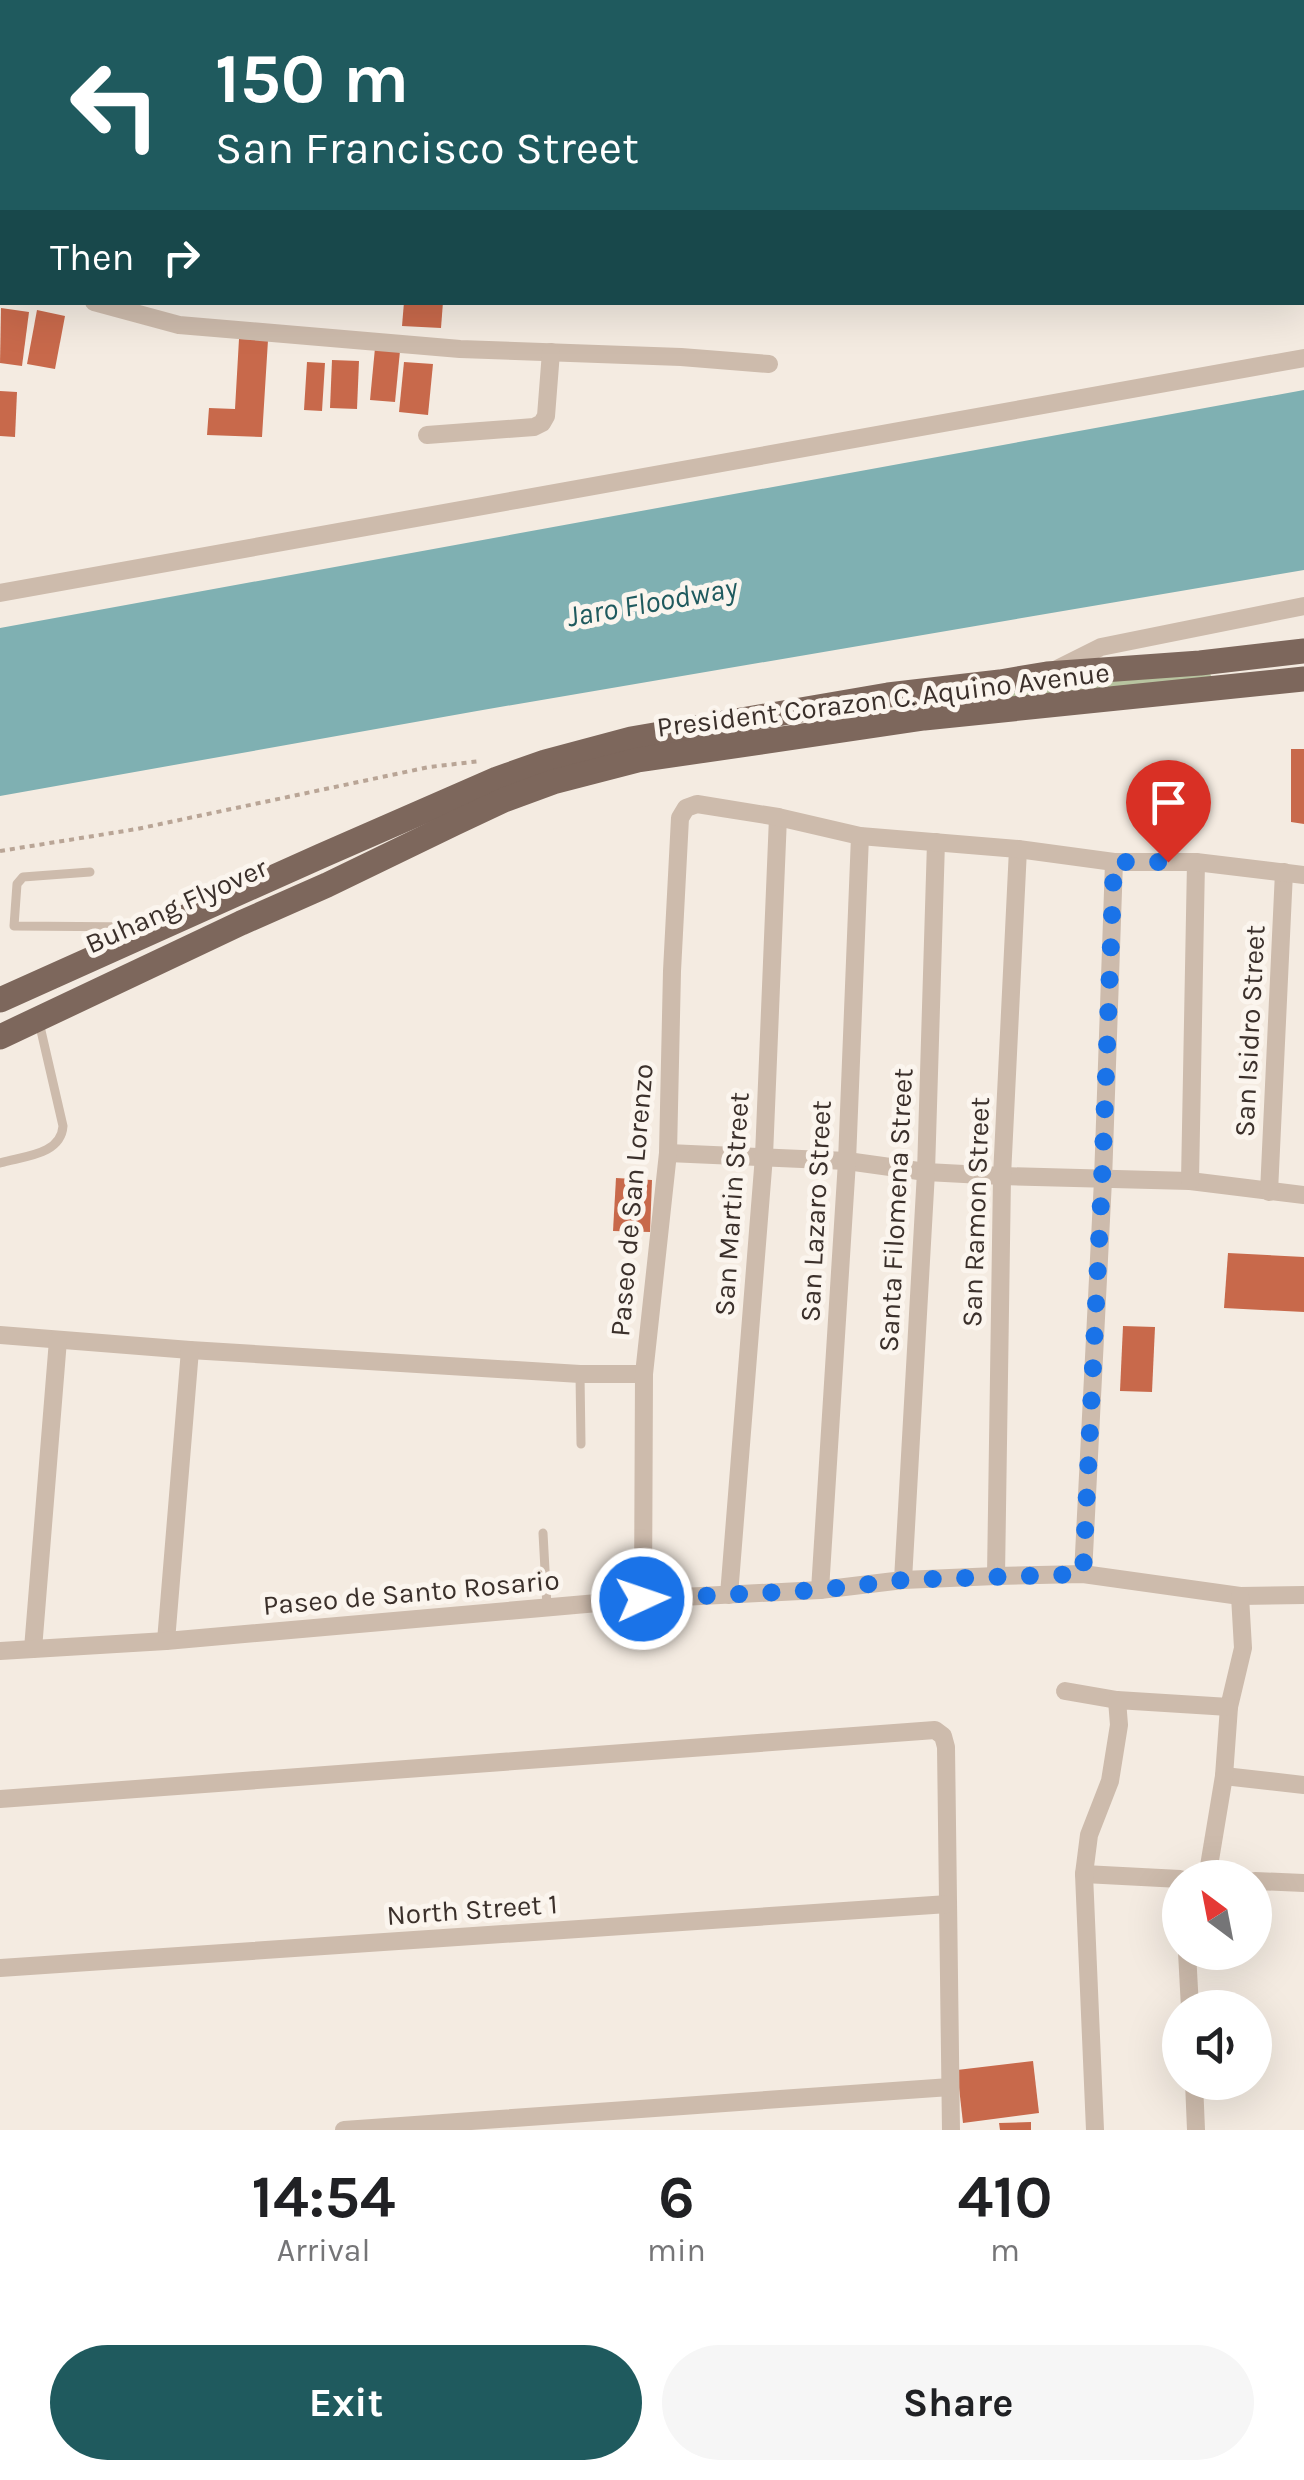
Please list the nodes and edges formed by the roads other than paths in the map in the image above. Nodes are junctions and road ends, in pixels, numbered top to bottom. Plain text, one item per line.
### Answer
1 (105, 305) edge
2 (551, 352) junction
3 (1304, 358) edge
4 (769, 364) dead end
5 (427, 435) dead end
6 (0, 593) edge
7 (1304, 606) edge
8 (1304, 651) edge
9 (1277, 654) junction
10 (1200, 663) junction
11 (1047, 674) junction
12 (1291, 681) edge
13 (1000, 682) junction
14 (1203, 691) junction
15 (1001, 709) junction
16 (778, 817) junction
17 (417, 828) junction
18 (860, 836) junction
19 (936, 842) junction
20 (375, 847) joint
21 (1018, 849) junction
22 (1114, 862) junction
23 (1196, 862) junction
24 (90, 872) dead end
25 (1284, 872) junction
26 (1304, 874) edge
27 (0, 926) edge
28 (14, 926) junction
29 (166, 927) junction
30 (0, 1000) edge
31 (0, 1017) edge
32 (38, 1019) junction
33 (0, 1037) edge
34 (668, 1153) junction
35 (764, 1156) junction
36 (0, 1162) edge
37 (846, 1162) junction
38 (926, 1172) junction
39 (1002, 1176) junction
40 (1102, 1180) junction
41 (1190, 1181) junction
42 (1269, 1192) junction
43 (1304, 1194) edge
44 (0, 1335) edge
45 (58, 1340) junction
46 (190, 1350) junction
47 (580, 1374) junction
48 (644, 1374) junction
49 (581, 1444) dead end
50 (543, 1533) dead end
51 (1083, 1574) junction
52 (996, 1576) junction
53 (903, 1580) junction
54 (820, 1590) junction
55 (730, 1595) junction
56 (1304, 1595) edge
57 (1240, 1596) junction
58 (642, 1599) junction
59 (547, 1607) junction
60 (166, 1641) junction
61 (33, 1648) junction
62 (0, 1651) edge
63 (1064, 1690) dead end
64 (1118, 1700) junction
65 (1229, 1707) junction
66 (1224, 1776) junction
67 (1304, 1784) edge
68 (0, 1799) edge
69 (1210, 1860) edge
70 (1084, 1874) junction
71 (1162, 1877) edge
72 (1272, 1882) edge
73 (1304, 1883) edge
74 (948, 1904) junction
75 (0, 1968) edge
76 (950, 2087) junction
77 (1195, 2100) edge
78 (344, 2130) edge
79 (950, 2130) edge
80 (1096, 2130) edge
81 (1196, 2130) edge

1 - 2 street
2 - 4 street
2 - 5 street
3 - 6 street
7 - 11 street
8 - 9 main road, President Corazon C. Aquino Avenue
9 - 10 main road, President Corazon C. Aquino Avenue
9 - 12 main road
10 - 11 main road, President Corazon C. Aquino Avenue
10 - 14 main road
11 - 13 main road, President Corazon C. Aquino Avenue
12 - 14 main road, President Corazon C. Aquino Avenue
13 - 15 main road
13 - 17 main road, President Corazon C. Aquino Avenue
14 - 15 main road, President Corazon C. Aquino Avenue
15 - 17 main road, President Corazon C. Aquino Avenue
16 - 18 street
16 - 34 street, Paseo de San Lorenzo
16 - 35 street, San Martin Street
17 - 20 main road, President Corazon C. Aquino Avenue
17 - 29 main road, President Corazon C. Aquino Avenue
17 - 32 main road, President Corazon C. Aquino Avenue
18 - 19 street
18 - 37 street, San Lazaro Street
19 - 21 street
19 - 38 street, Santa Filomena Street
20 - 31 main road, Buhang Flyover
21 - 22 street
21 - 39 street, San Ramon Street
22 - 23 street
22 - 40 street
23 - 25 street
23 - 41 street
24 - 28 lane
25 - 26 street
25 - 42 street, San Isidro Street
27 - 28 lane
28 - 29 lane
29 - 30 main road, President Corazon C. Aquino Avenue
32 - 33 main road, President Corazon C. Aquino Avenue
32 - 36 lane
34 - 35 street
34 - 48 street, Paseo de San Lorenzo
35 - 37 street
35 - 55 street, San Martin Street
37 - 38 street
37 - 54 street, San Lazaro Street
38 - 39 street
38 - 53 street, Santa Filomena Street
39 - 40 street
39 - 52 street, San Ramon Street
40 - 41 street
40 - 51 street
41 - 42 street
42 - 43 street
44 - 45 street
45 - 46 street
45 - 61 street
46 - 47 street
46 - 60 street
47 - 48 street
47 - 49 lane
48 - 58 street, Paseo de San Lorenzo
50 - 59 lane
51 - 52 street, Paseo de Santo Rosario
51 - 57 street, Paseo de Santo Rosario
52 - 53 street, Paseo de Santo Rosario
53 - 54 street, Paseo de Santo Rosario
54 - 55 street, Paseo de Santo Rosario
55 - 58 street, Paseo de Santo Rosario
56 - 57 street, Paseo de Santo Rosario
57 - 65 street
58 - 59 street, Paseo de Santo Rosario
59 - 60 street, Paseo de Santo Rosario
60 - 61 street, Paseo de Santo Rosario
61 - 62 street, Paseo de Santo Rosario
63 - 64 street
64 - 65 street
64 - 70 street
65 - 66 street
66 - 67 street
66 - 69 street
68 - 74 street
70 - 71 street
70 - 80 street
72 - 73 street
74 - 75 street, North Street 1
74 - 76 street
76 - 78 street
76 - 79 street
77 - 81 street

